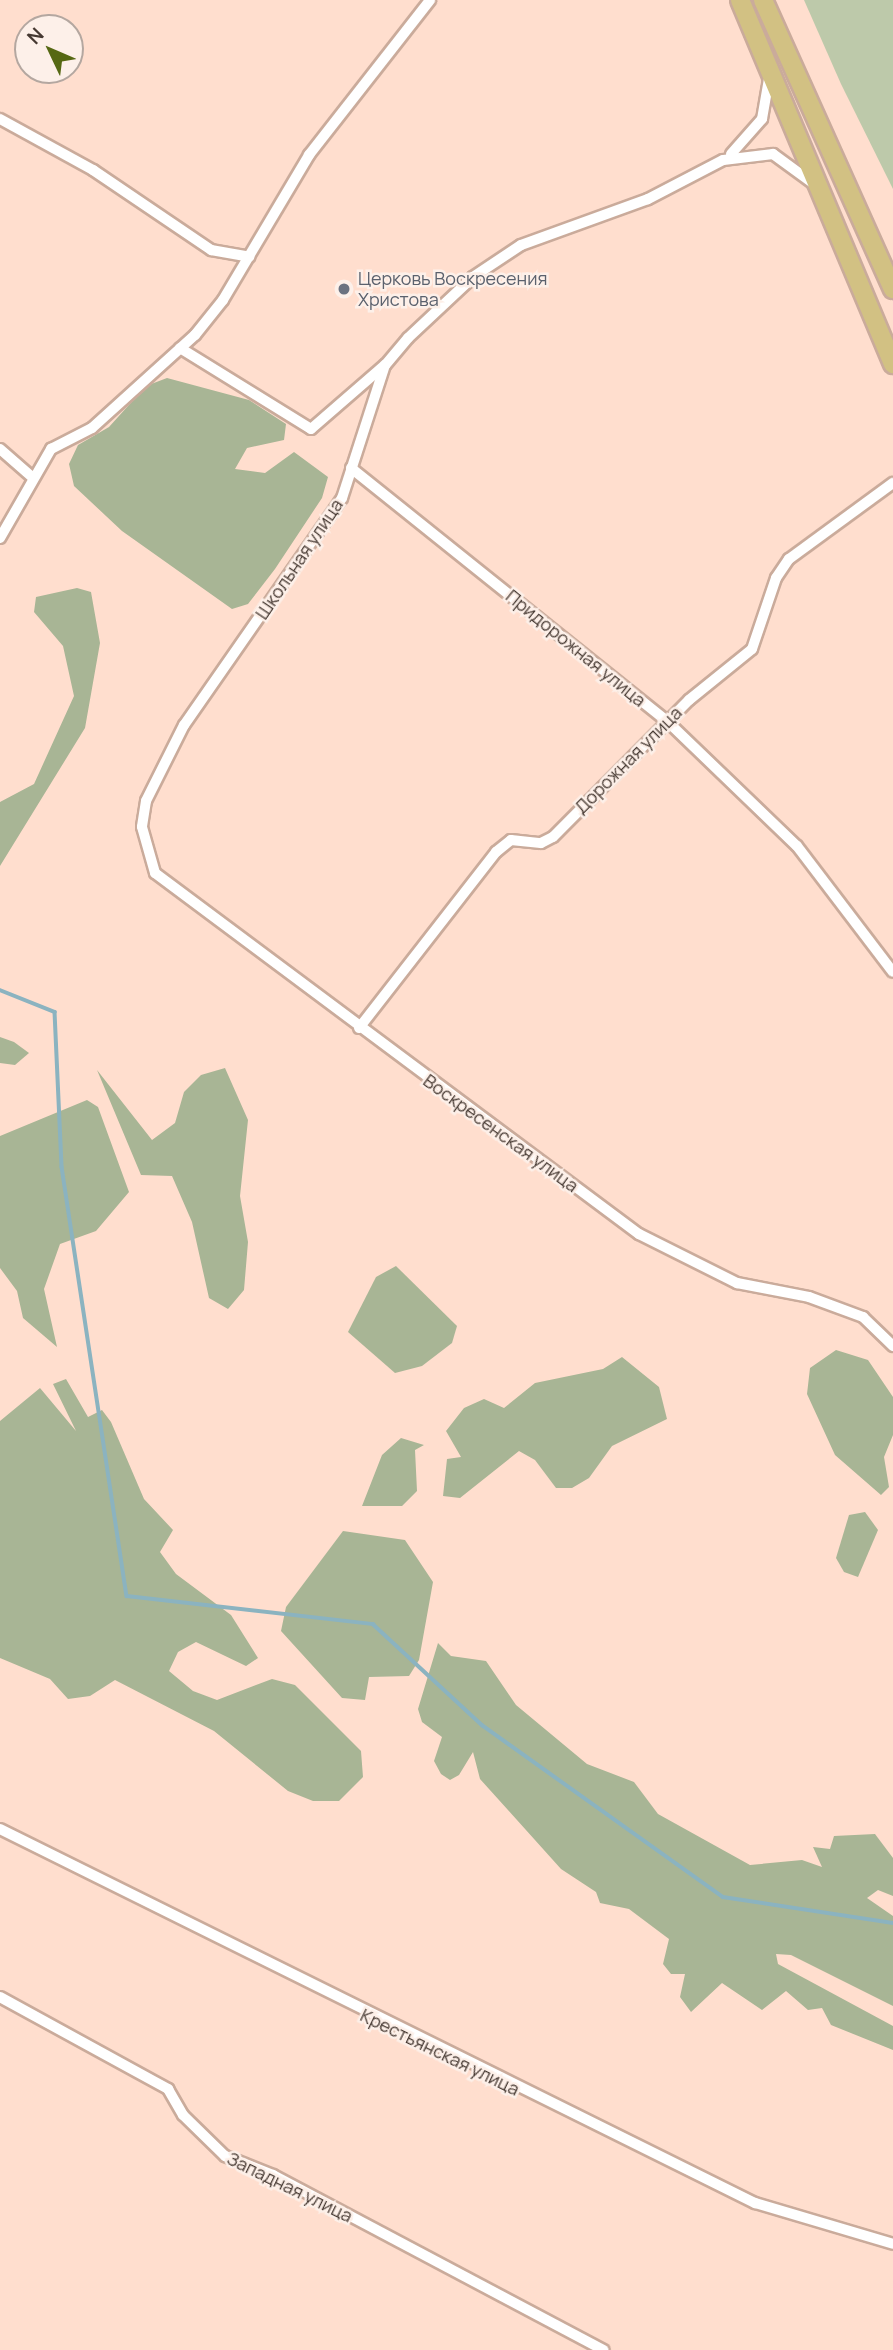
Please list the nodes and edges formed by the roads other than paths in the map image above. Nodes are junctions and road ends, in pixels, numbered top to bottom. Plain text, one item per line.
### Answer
1 (430, 0) edge
2 (740, 0) edge
3 (763, 0) edge
4 (769, 74) junction
5 (0, 118) edge
6 (723, 160) junction
7 (814, 184) junction
8 (249, 257) junction
9 (893, 289) edge
10 (180, 348) junction
11 (893, 364) edge
12 (385, 365) junction
13 (0, 449) edge
14 (351, 468) junction
15 (31, 476) junction
16 (893, 483) edge
17 (0, 538) edge
18 (667, 721) junction
19 (146, 854) joint
20 (893, 972) edge
21 (359, 1028) junction
22 (893, 1346) edge
23 (0, 1829) edge
24 (0, 1997) edge
25 (893, 2244) edge
26 (603, 2350) edge

1 - 8 street
2 - 4 main road
3 - 9 main road
4 - 6 street
4 - 7 main road
5 - 8 street
6 - 7 street, Школьная улица
6 - 12 street, Школьная улица
7 - 11 main road
8 - 10 street
10 - 12 street
10 - 15 street
12 - 14 street, Школьная улица
13 - 15 street
14 - 18 street, Придорожная улица
14 - 19 street, Школьная улица
15 - 17 street
16 - 18 street, Дорожная улица
18 - 20 street, Придорожная улица
18 - 21 street, Дорожная улица
19 - 21 street, Воскресенская улица
21 - 22 street, Воскресенская улица
23 - 25 street, Крестьянская улица
24 - 26 street, Западная улица

